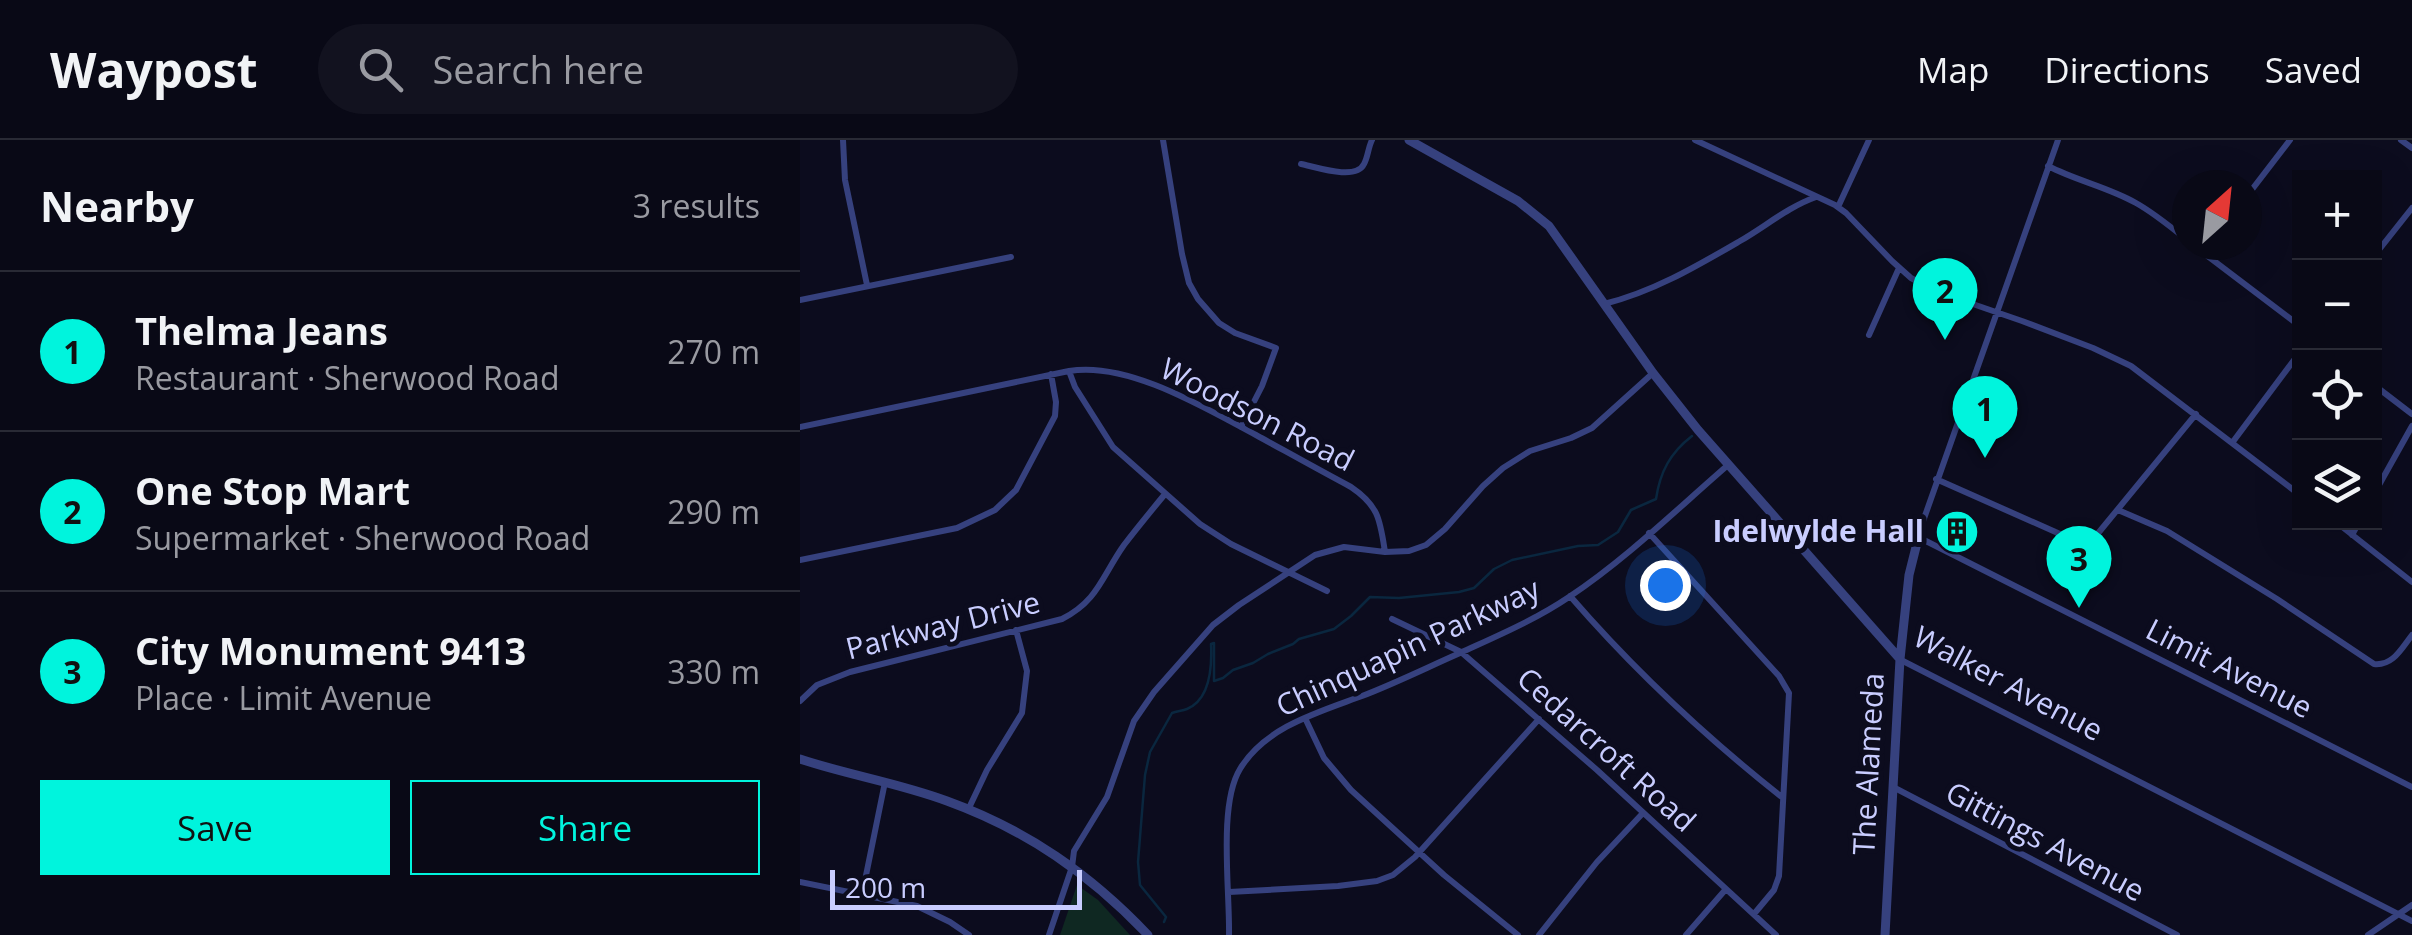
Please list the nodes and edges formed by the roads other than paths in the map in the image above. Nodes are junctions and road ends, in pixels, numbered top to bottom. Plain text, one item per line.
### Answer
1 (842, 140) edge
2 (1163, 140) edge
3 (1372, 140) edge
4 (1409, 140) edge
5 (1694, 140) edge
6 (1869, 140) edge
7 (2058, 140) edge
8 (2290, 140) edge
9 (2401, 140) edge
10 (2412, 148) edge
11 (1301, 164) dead end
12 (2048, 166) junction
13 (2262, 176) edge
14 (1790, 185) junction
15 (1816, 197) junction
16 (1838, 207) junction
17 (1792, 208) junction
18 (2412, 208) edge
19 (2172, 229) edge
20 (2382, 246) edge
21 (1011, 256) dead end
22 (2212, 260) edge
23 (1899, 268) junction
24 (867, 285) junction
25 (800, 300) edge
26 (1604, 304) junction
27 (1997, 311) junction
28 (2292, 320) edge
29 (1868, 335) dead end
30 (2292, 363) edge
31 (1069, 371) junction
32 (1653, 373) junction
33 (1051, 374) junction
34 (2382, 391) edge
35 (2196, 414) junction
36 (2412, 414) edge
37 (2412, 426) edge
38 (800, 427) edge
39 (1241, 427) junction
40 (2232, 442) junction
41 (1728, 465) junction
42 (1936, 480) junction
43 (2382, 480) edge
44 (2292, 488) edge
45 (1165, 494) junction
46 (2118, 510) junction
47 (2346, 530) edge
48 (2355, 530) edge
49 (1919, 532) junction
50 (1650, 533) junction
51 (2352, 535) junction
52 (1384, 552) junction
53 (800, 560) edge
54 (1288, 572) junction
55 (2412, 582) edge
56 (1327, 591) dead end
57 (1570, 596) junction
58 (1392, 618) dead end
59 (1016, 630) junction
60 (2412, 635) edge
61 (1461, 652) junction
62 (1900, 659) junction
63 (800, 701) edge
64 (1305, 718) junction
65 (1539, 719) junction
66 (800, 759) edge
67 (885, 782) junction
68 (1893, 788) junction
69 (2412, 788) edge
70 (1784, 799) junction
71 (968, 810) junction
72 (1642, 813) junction
73 (1420, 852) junction
74 (1072, 866) junction
75 (800, 882) edge
76 (1726, 889) junction
77 (1228, 892) junction
78 (862, 895) junction
79 (2412, 905) edge
80 (1754, 914) junction
81 (2398, 914) junction
82 (2412, 921) edge
83 (970, 935) edge
84 (1050, 935) edge
85 (1148, 935) edge
86 (1228, 935) edge
87 (1518, 935) edge
88 (1539, 935) edge
89 (1686, 935) edge
90 (1776, 935) edge
91 (1885, 935) edge
92 (2177, 935) edge
93 (2368, 935) edge

1 - 24 street
2 - 39 street
3 - 11 street
4 - 26 street, Walker Avenue
5 - 14 street
6 - 16 street
7 - 12 street
8 - 13 street
9 - 10 street
12 - 19 street
12 - 27 street
14 - 15 street
14 - 17 street
15 - 16 street
15 - 17 street
16 - 23 street
17 - 26 street
18 - 20 street
21 - 24 street
22 - 28 street
23 - 27 street
23 - 29 street
24 - 25 street
26 - 32 street, Walker Avenue
27 - 35 street
27 - 42 street
30 - 40 street
31 - 33 street
31 - 39 street, Woodson Road
31 - 45 street
32 - 41 street, Walker Avenue
32 - 52 street
33 - 38 street
33 - 53 street
34 - 36 street
35 - 40 street
35 - 46 street
37 - 43 street
39 - 52 street, Woodson Road
40 - 44 street
41 - 50 street, Chinquapin Parkway
41 - 62 street, Walker Avenue
42 - 46 street
42 - 49 street
45 - 54 street
45 - 59 street, Parkway Drive
46 - 60 street
47 - 51 street
48 - 51 street
49 - 62 street, The Alameda
49 - 69 street, Limit Avenue
50 - 57 street, Chinquapin Parkway
50 - 70 street
51 - 55 street
52 - 54 street
54 - 56 street
54 - 74 street
57 - 61 street, Chinquapin Parkway
57 - 70 street
58 - 61 street, Cedarcroft Road
59 - 63 street, Parkway Drive
59 - 71 street
61 - 64 street, Chinquapin Parkway
61 - 65 street, Cedarcroft Road
62 - 68 street, The Alameda
62 - 81 street, Walker Avenue
64 - 73 street
64 - 77 street, Chinquapin Parkway
65 - 72 street, Cedarcroft Road
65 - 73 street
66 - 67 street
67 - 71 street
67 - 78 street
68 - 91 street, The Alameda
68 - 92 street, Gittings Avenue
70 - 80 street
71 - 74 street
72 - 76 street, Cedarcroft Road
72 - 88 street
73 - 77 street
73 - 87 street
74 - 84 street
74 - 85 street
75 - 78 street
76 - 80 street, Cedarcroft Road
76 - 89 street
77 - 86 street, Chinquapin Parkway
78 - 83 street
79 - 81 street
80 - 90 street, Cedarcroft Road
81 - 82 street, Walker Avenue
81 - 93 street

